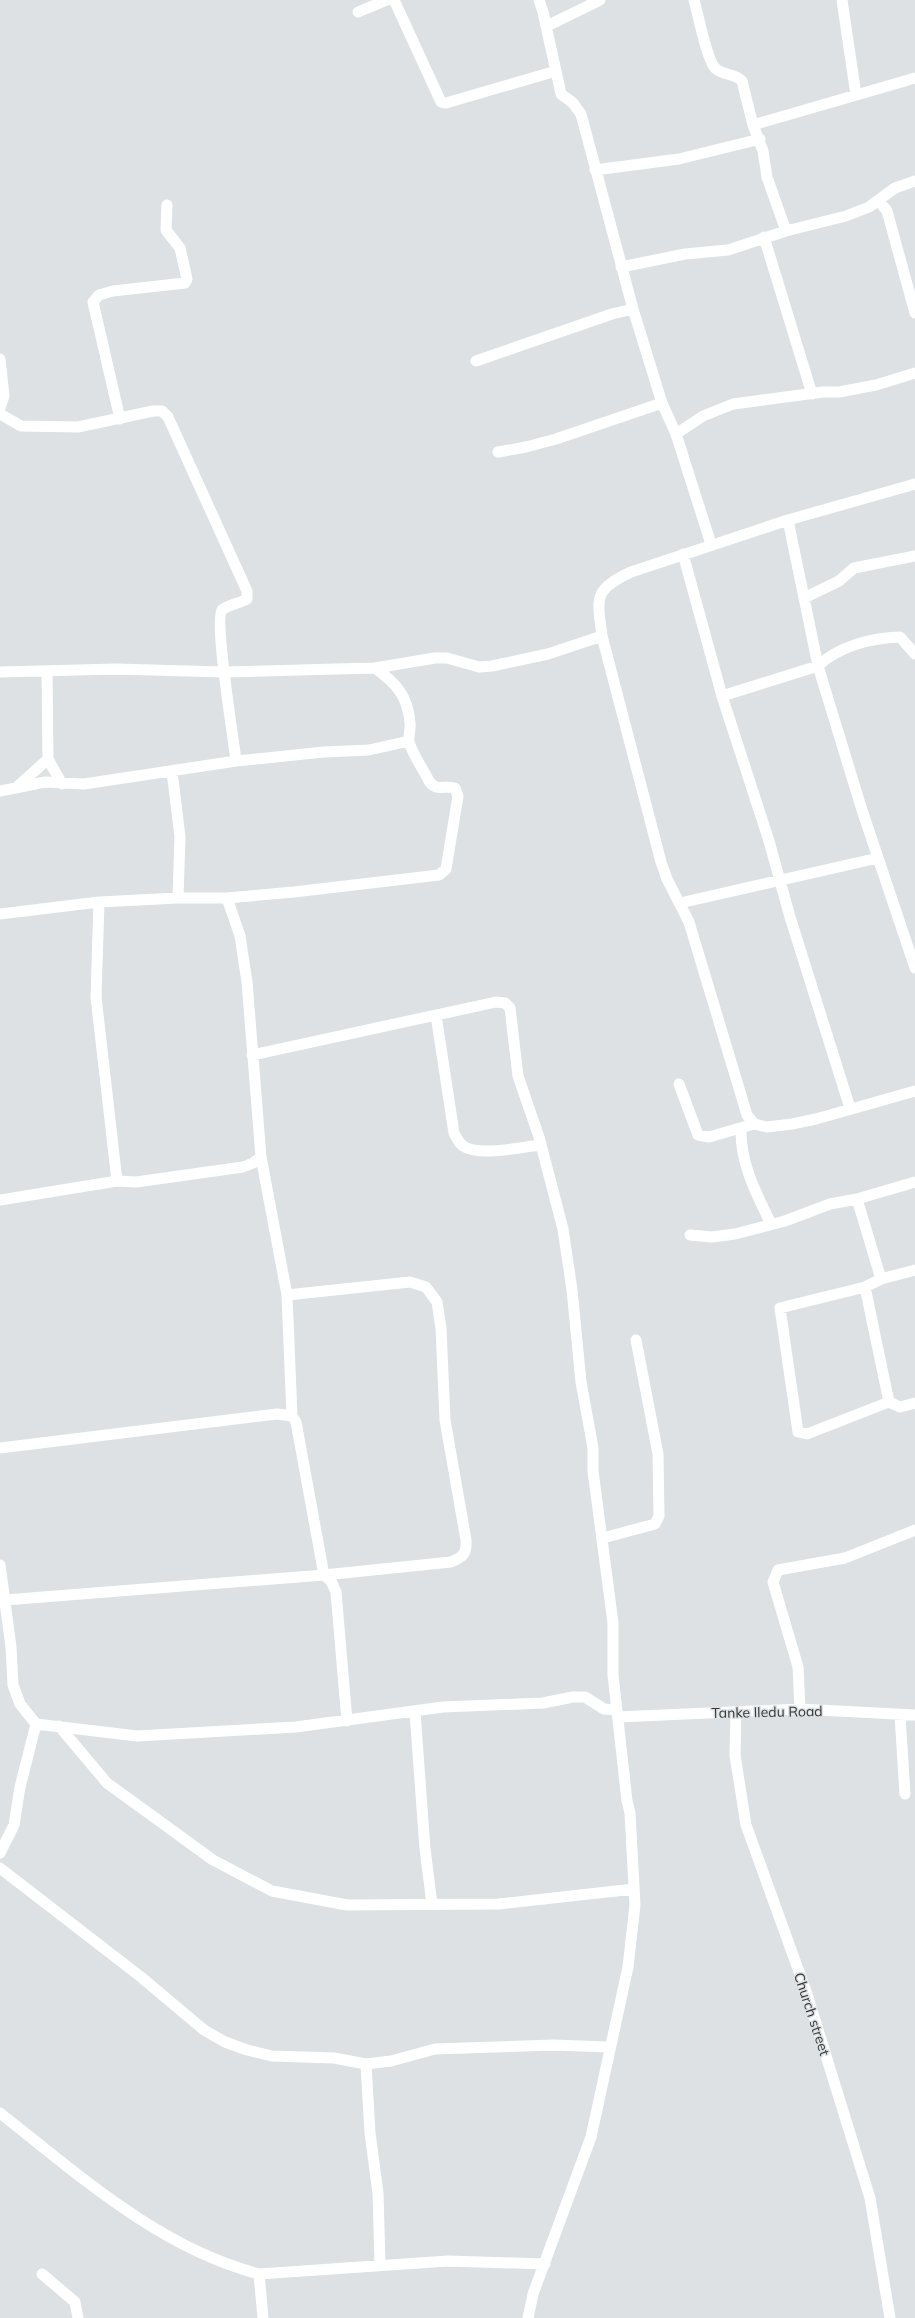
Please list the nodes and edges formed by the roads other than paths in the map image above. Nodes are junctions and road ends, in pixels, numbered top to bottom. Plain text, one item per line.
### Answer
1 (387, 0) edge
2 (394, 0) edge
3 (539, 0) edge
4 (600, 0) edge
5 (694, 0) edge
6 (842, 0) edge
7 (358, 12) dead end
8 (547, 26) junction
9 (556, 71) junction
10 (915, 78) edge
11 (856, 95) junction
12 (754, 125) junction
13 (760, 139) junction
14 (595, 170) junction
15 (915, 181) edge
16 (879, 201) junction
17 (167, 204) dead end
18 (786, 231) junction
19 (764, 237) junction
20 (621, 266) junction
21 (911, 278) edge
22 (633, 309) junction
23 (915, 313) edge
24 (0, 359) edge
25 (476, 361) dead end
26 (915, 373) edge
27 (812, 394) junction
28 (662, 403) junction
29 (0, 408) edge
30 (0, 414) edge
31 (120, 419) junction
32 (676, 434) junction
33 (498, 452) dead end
34 (915, 484) edge
35 (788, 520) junction
36 (711, 544) junction
37 (683, 554) junction
38 (915, 556) edge
39 (804, 598) junction
40 (602, 636) junction
41 (915, 654) edge
42 (818, 666) junction
43 (375, 668) junction
44 (47, 671) junction
45 (0, 672) edge
46 (224, 672) junction
47 (722, 696) junction
48 (409, 741) junction
49 (48, 759) junction
50 (236, 761) junction
51 (172, 771) junction
52 (62, 784) junction
53 (18, 786) junction
54 (0, 791) edge
55 (878, 858) junction
56 (780, 879) junction
57 (178, 898) junction
58 (227, 898) junction
59 (99, 902) junction
60 (680, 903) junction
61 (0, 914) edge
62 (915, 968) edge
63 (436, 1015) junction
64 (252, 1055) junction
65 (679, 1084) dead end
66 (915, 1091) edge
67 (850, 1108) junction
68 (754, 1124) junction
69 (741, 1128) junction
70 (541, 1145) junction
71 (261, 1158) junction
72 (117, 1181) junction
73 (915, 1182) edge
74 (857, 1198) junction
75 (0, 1200) edge
76 (771, 1224) junction
77 (690, 1235) dead end
78 (915, 1270) edge
79 (881, 1279) junction
80 (865, 1287) junction
81 (287, 1295) junction
82 (636, 1340) dead end
83 (889, 1402) junction
84 (915, 1403) edge
85 (292, 1416) junction
86 (0, 1448) edge
87 (915, 1530) edge
88 (603, 1538) junction
89 (0, 1565) edge
90 (324, 1575) junction
91 (4, 1600) junction
92 (800, 1709) junction
93 (415, 1712) junction
94 (736, 1712) junction
95 (618, 1714) junction
96 (900, 1715) junction
97 (915, 1715) edge
98 (347, 1721) junction
99 (36, 1724) junction
100 (59, 1726) junction
101 (905, 1794) dead end
102 (0, 1853) edge
103 (0, 1868) edge
104 (634, 1889) junction
105 (432, 1904) junction
106 (610, 2047) junction
107 (366, 2064) junction
108 (0, 2113) edge
109 (380, 2264) junction
110 (545, 2264) junction
111 (42, 2274) dead end
112 (259, 2274) junction
113 (78, 2318) edge
114 (263, 2318) edge
115 (528, 2318) edge
116 (890, 2318) edge

1 - 7 street
2 - 9 street
3 - 8 street
4 - 8 street
5 - 12 street
6 - 11 street
8 - 9 street
9 - 14 street
10 - 11 street
11 - 12 street
12 - 13 street
13 - 14 street
13 - 18 street
14 - 20 street
15 - 16 street
16 - 18 street
16 - 21 street
17 - 31 street
18 - 19 street
19 - 20 street
19 - 27 street
20 - 22 street
21 - 23 street
22 - 25 street
22 - 28 street
24 - 29 street
26 - 27 street
27 - 32 street
28 - 32 street
28 - 33 street
30 - 31 street
31 - 46 street
32 - 36 street
34 - 35 street
35 - 36 street
35 - 39 street
36 - 37 street
37 - 40 street
37 - 47 street
38 - 39 street
39 - 42 street
40 - 43 street
40 - 60 street
41 - 42 street
42 - 47 street
42 - 55 street
43 - 46 street
43 - 48 street
44 - 45 street
44 - 46 street
44 - 49 street
46 - 50 street
47 - 56 street
48 - 50 street
48 - 58 street
49 - 52 street
49 - 53 street
50 - 51 street
51 - 52 street
51 - 57 street
52 - 53 street
53 - 54 street
55 - 56 street
55 - 62 street
56 - 60 street
56 - 67 street
57 - 58 street
57 - 59 street
58 - 64 street
59 - 61 street
59 - 72 street
60 - 68 street
63 - 64 street
63 - 70 street
63 - 70 street
64 - 71 street
65 - 69 street
66 - 67 street
67 - 68 street
68 - 69 street
69 - 76 street
70 - 88 street
71 - 72 street
71 - 81 street
72 - 75 street
73 - 74 street
74 - 76 street
74 - 79 street
76 - 77 street
78 - 79 street
79 - 80 street
80 - 83 street
80 - 83 street
81 - 85 street
81 - 90 street
82 - 88 street
83 - 84 street
85 - 86 street
85 - 90 street
87 - 92 street
88 - 95 street
89 - 91 street
90 - 91 street
90 - 98 street
91 - 99 street
92 - 94 street, Tanke Iledu Road
92 - 96 street, Tanke Iledu Road
93 - 95 street, Tanke Iledu Road
93 - 98 street, Tanke Iledu Road
93 - 105 street
94 - 95 street, Tanke Iledu Road
94 - 116 street, Church street
95 - 104 street
96 - 97 street, Tanke Iledu Road
96 - 101 street
98 - 100 street, Tanke Iledu Road
99 - 100 street, Tanke Iledu Road
99 - 102 street
100 - 105 street
103 - 107 street
104 - 105 street
104 - 106 street
106 - 107 street
106 - 110 street
107 - 109 street
108 - 112 street
109 - 110 street
109 - 112 street
110 - 115 street
111 - 113 street
112 - 114 street

